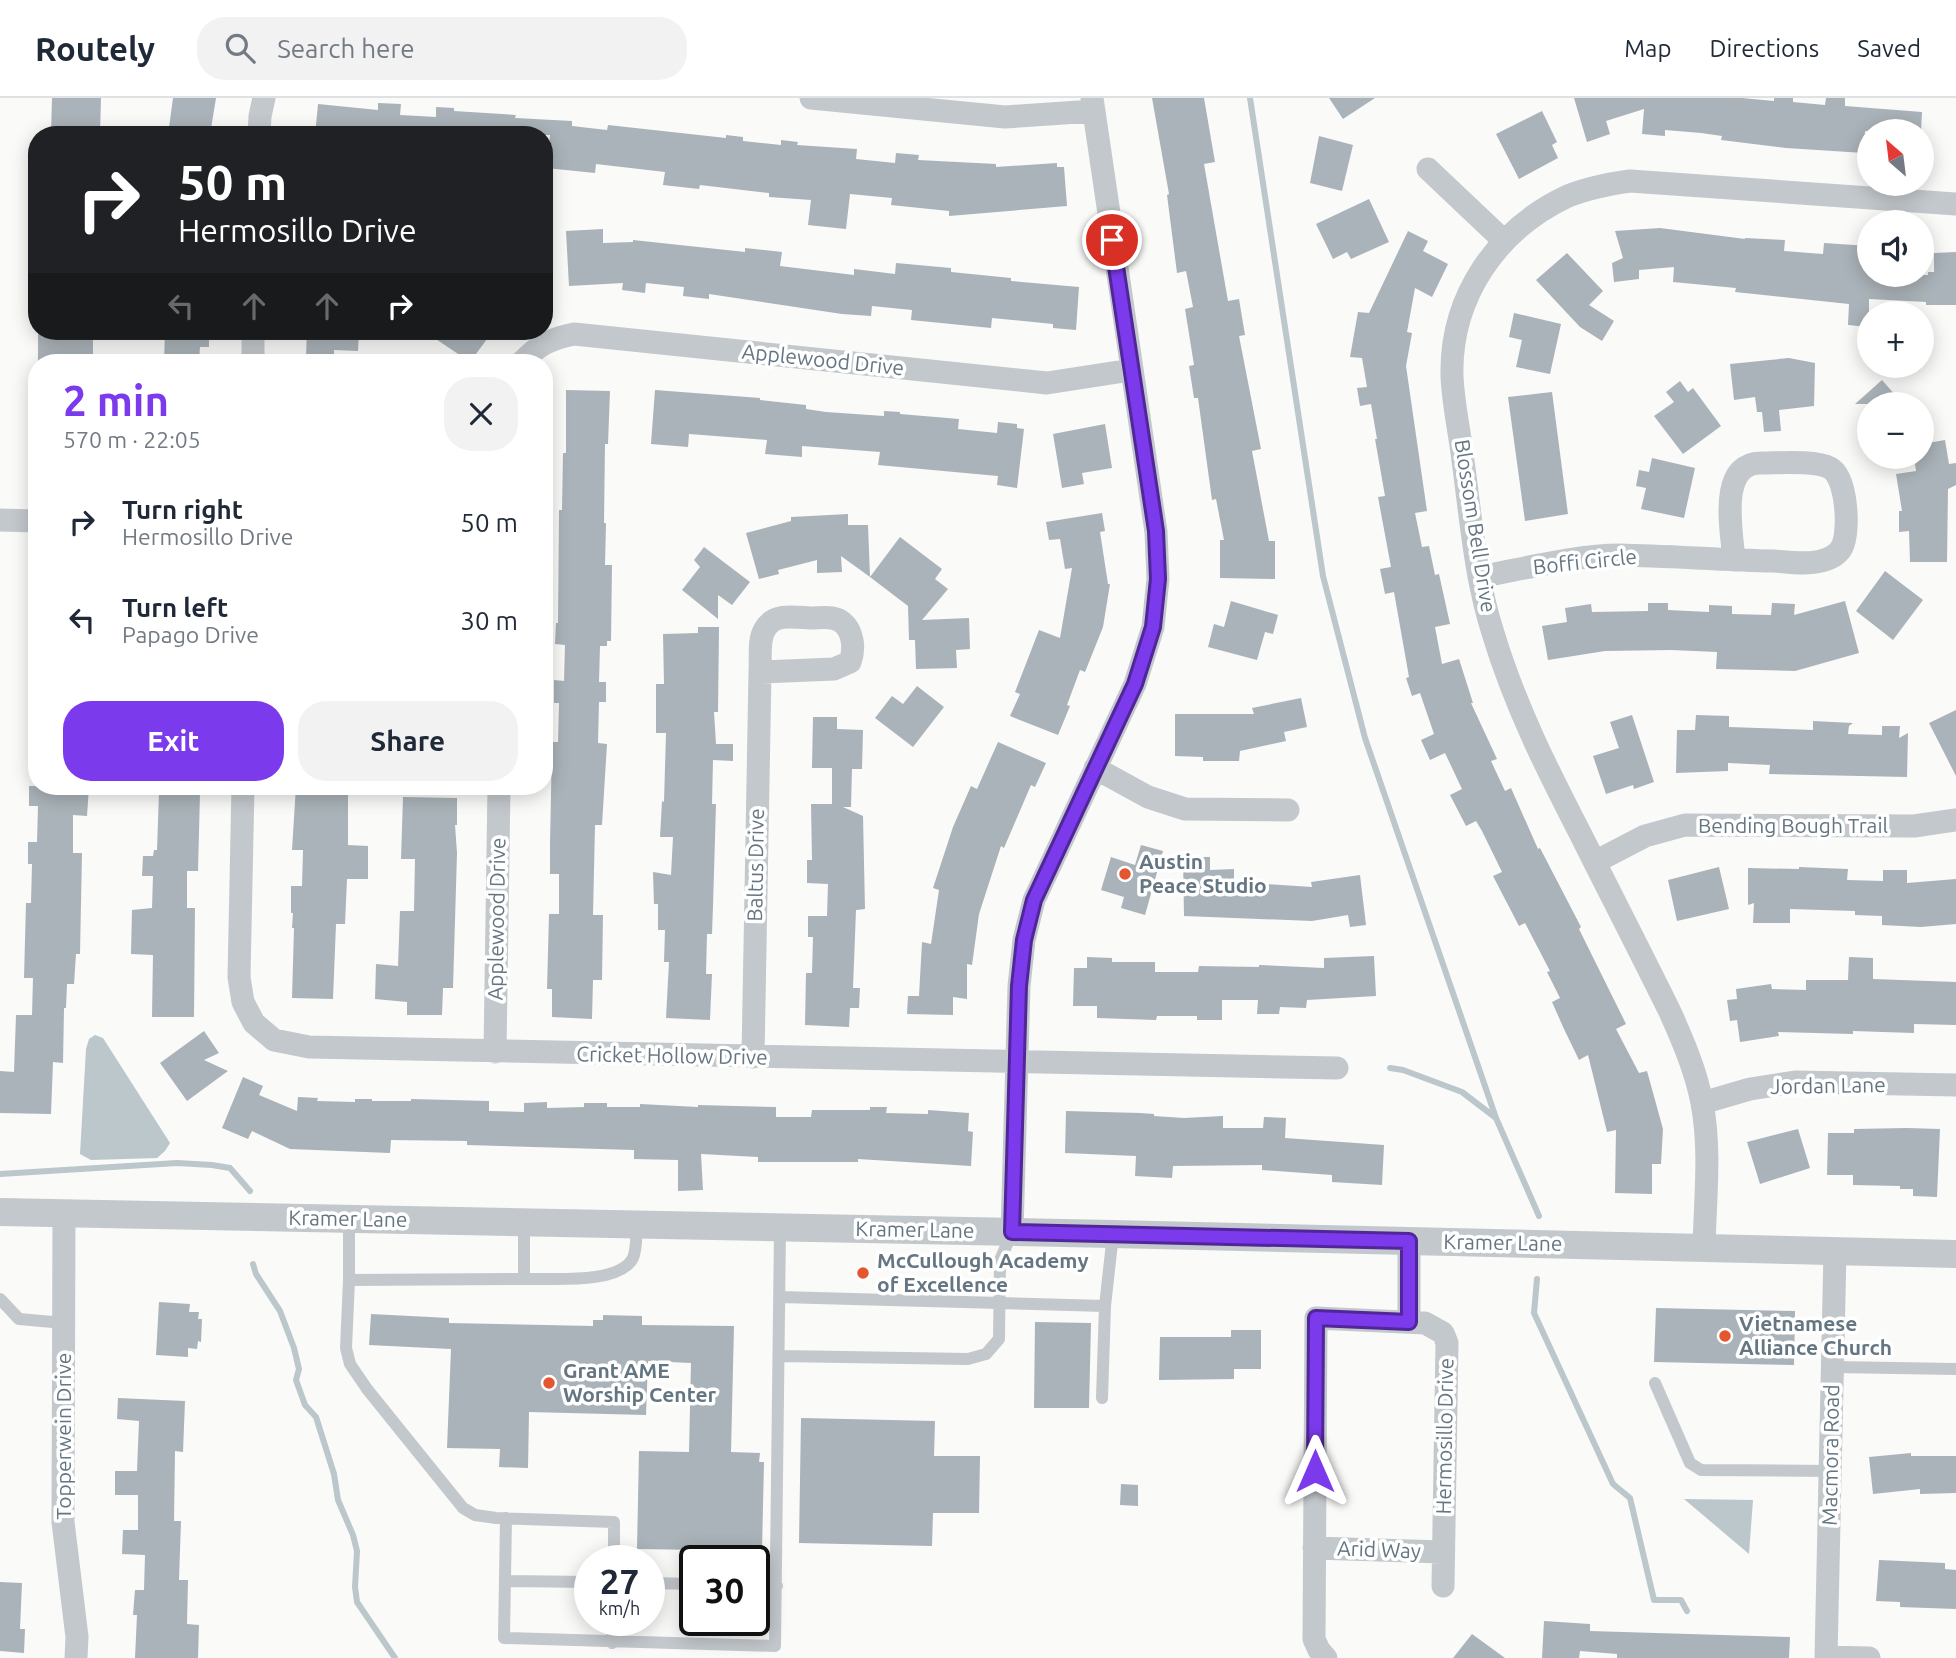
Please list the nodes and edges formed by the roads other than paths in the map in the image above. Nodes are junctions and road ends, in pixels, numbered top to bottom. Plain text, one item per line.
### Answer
1 (264, 98) edge
2 (811, 98) edge
3 (1093, 104) edge
4 (259, 126) edge
5 (1428, 169) dead end
6 (1956, 204) edge
7 (1503, 240) junction
8 (553, 339) edge
9 (550, 340) edge
10 (529, 354) edge
11 (1131, 370) junction
12 (0, 520) edge
13 (28, 521) edge
14 (1734, 560) junction
15 (1479, 577) junction
16 (760, 672) dead end
17 (1095, 768) junction
18 (243, 795) edge
19 (499, 795) edge
20 (1289, 810) dead end
21 (1956, 820) edge
22 (1595, 862) junction
23 (495, 1052) junction
24 (752, 1057) junction
25 (1017, 1062) junction
26 (1337, 1068) dead end
27 (1956, 1085) edge
28 (1702, 1103) junction
29 (0, 1212) edge
30 (64, 1213) junction
31 (349, 1219) junction
32 (524, 1223) junction
33 (638, 1225) junction
34 (780, 1228) junction
35 (1012, 1232) junction
36 (1113, 1234) junction
37 (1409, 1241) junction
38 (1704, 1248) junction
39 (1835, 1251) junction
40 (1956, 1254) edge
41 (524, 1279) junction
42 (349, 1280) junction
43 (780, 1297) junction
44 (0, 1299) edge
45 (998, 1303) junction
46 (1105, 1306) junction
47 (1409, 1322) junction
48 (64, 1323) junction
49 (779, 1356) junction
50 (1833, 1367) junction
51 (1956, 1369) edge
52 (1656, 1383) dead end
53 (1102, 1398) dead end
54 (1830, 1471) junction
55 (506, 1518) junction
56 (614, 1545) edge
57 (1314, 1548) junction
58 (1443, 1552) junction
59 (505, 1581) junction
60 (574, 1582) edge
61 (770, 1586) edge
62 (777, 1586) junction
63 (1443, 1586) dead end
64 (612, 1636) edge
65 (612, 1643) junction
66 (76, 1658) edge
67 (1326, 1658) edge
68 (1826, 1658) edge
69 (1869, 1658) edge

1 - 4 street
2 - 3 street
3 - 11 street
5 - 7 street
6 - 7 street, Blossom Bell Drive
7 - 15 street, Blossom Bell Drive
8 - 11 street, Applewood Drive
9 - 10 street, Applewood Drive
11 - 17 street
12 - 13 street
14 - 14 street, Boffi Circle
14 - 15 street, Boffi Circle
15 - 22 street, Blossom Bell Drive
16 - 24 street, Baltus Drive
17 - 20 street
17 - 25 street
18 - 23 street, Cricket Hollow Drive
19 - 23 street, Applewood Drive
21 - 22 street, Bending Bough Trail
22 - 28 street, Blossom Bell Drive
23 - 24 street, Cricket Hollow Drive
24 - 25 street, Cricket Hollow Drive
25 - 26 street, Cricket Hollow Drive
25 - 35 street
27 - 28 street, Jordan Lane
28 - 38 street, Blossom Bell Drive
29 - 30 street, Kramer Lane
30 - 31 street, Kramer Lane
30 - 48 street, Topperwein Drive
31 - 32 street, Kramer Lane
31 - 42 lane
32 - 33 street, Kramer Lane
32 - 41 lane
33 - 34 street, Kramer Lane
33 - 41 lane
34 - 35 street, Kramer Lane
34 - 43 lane
35 - 36 street, Kramer Lane
35 - 45 lane
36 - 37 street, Kramer Lane
36 - 46 lane
37 - 38 street, Kramer Lane
37 - 47 street
38 - 39 street, Kramer Lane
39 - 40 street, Kramer Lane
39 - 50 street, Macmora Road
41 - 42 lane
42 - 55 lane
43 - 45 lane
43 - 49 lane
44 - 48 lane
45 - 46 lane
45 - 49 lane
46 - 53 lane
47 - 57 street, Hermosillo Drive
47 - 58 street, Hermosillo Drive
48 - 66 street, Topperwein Drive
49 - 62 lane
50 - 51 lane
50 - 54 street, Macmora Road
52 - 54 lane
54 - 68 street, Macmora Road
55 - 56 lane
55 - 59 lane
57 - 58 street, Arid Way
57 - 67 street
58 - 63 street, Hermosillo Drive
59 - 60 lane
59 - 65 lane
61 - 62 lane
62 - 65 lane
64 - 65 lane
68 - 69 street

